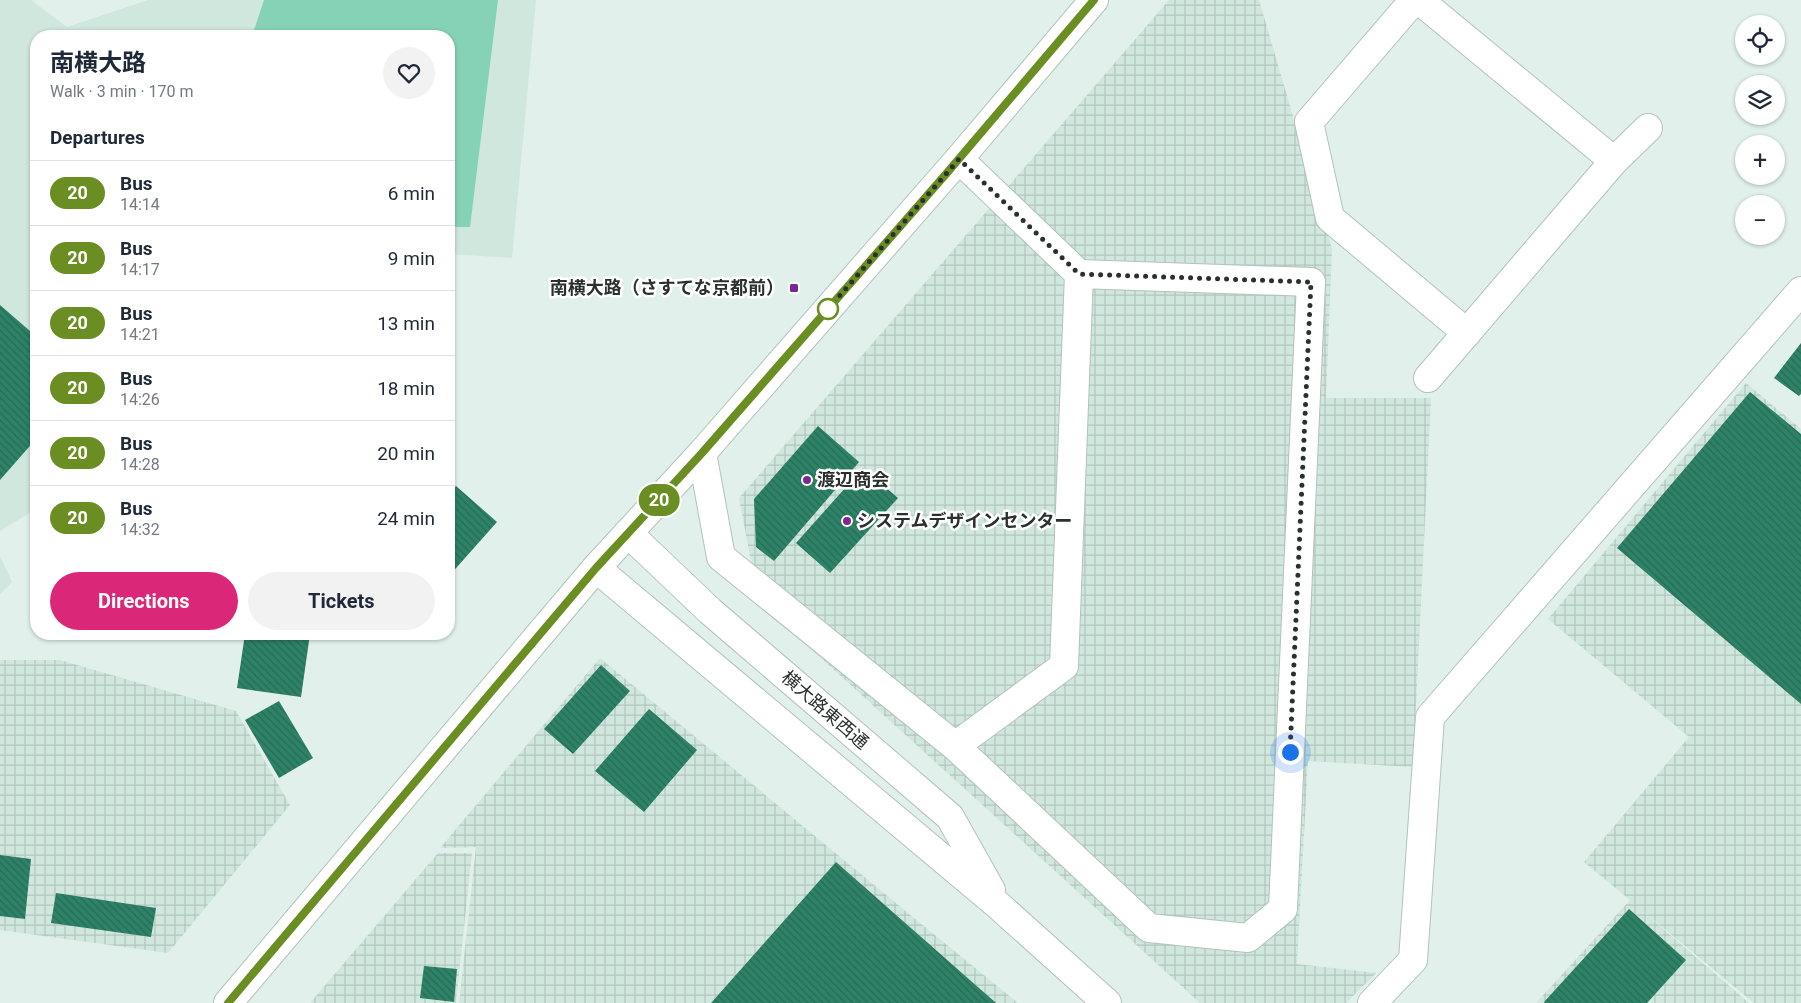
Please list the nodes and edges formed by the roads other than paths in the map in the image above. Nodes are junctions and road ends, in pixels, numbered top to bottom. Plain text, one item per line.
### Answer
1 (1094, 0) edge
2 (1414, 0) edge
3 (1419, 0) edge
4 (1648, 128) dead end
5 (959, 159) junction
6 (1614, 161) junction
7 (1079, 274) junction
8 (1801, 292) edge
9 (1467, 333) junction
10 (1428, 378) dead end
11 (702, 453) junction
12 (628, 533) junction
13 (596, 568) junction
14 (956, 746) junction
15 (999, 906) junction
16 (228, 1003) edge
17 (1107, 1003) edge
18 (1372, 1003) edge

1 - 5 street
2 - 9 street
3 - 6 street
4 - 6 street
5 - 7 street
5 - 11 street
6 - 9 street
7 - 14 street
7 - 14 street
8 - 18 street
9 - 10 street
11 - 12 street
11 - 14 street
12 - 13 street
12 - 15 street, 横大路東西通
13 - 15 street, 横大路東西通
13 - 16 street
15 - 17 street, 横大路東西通

